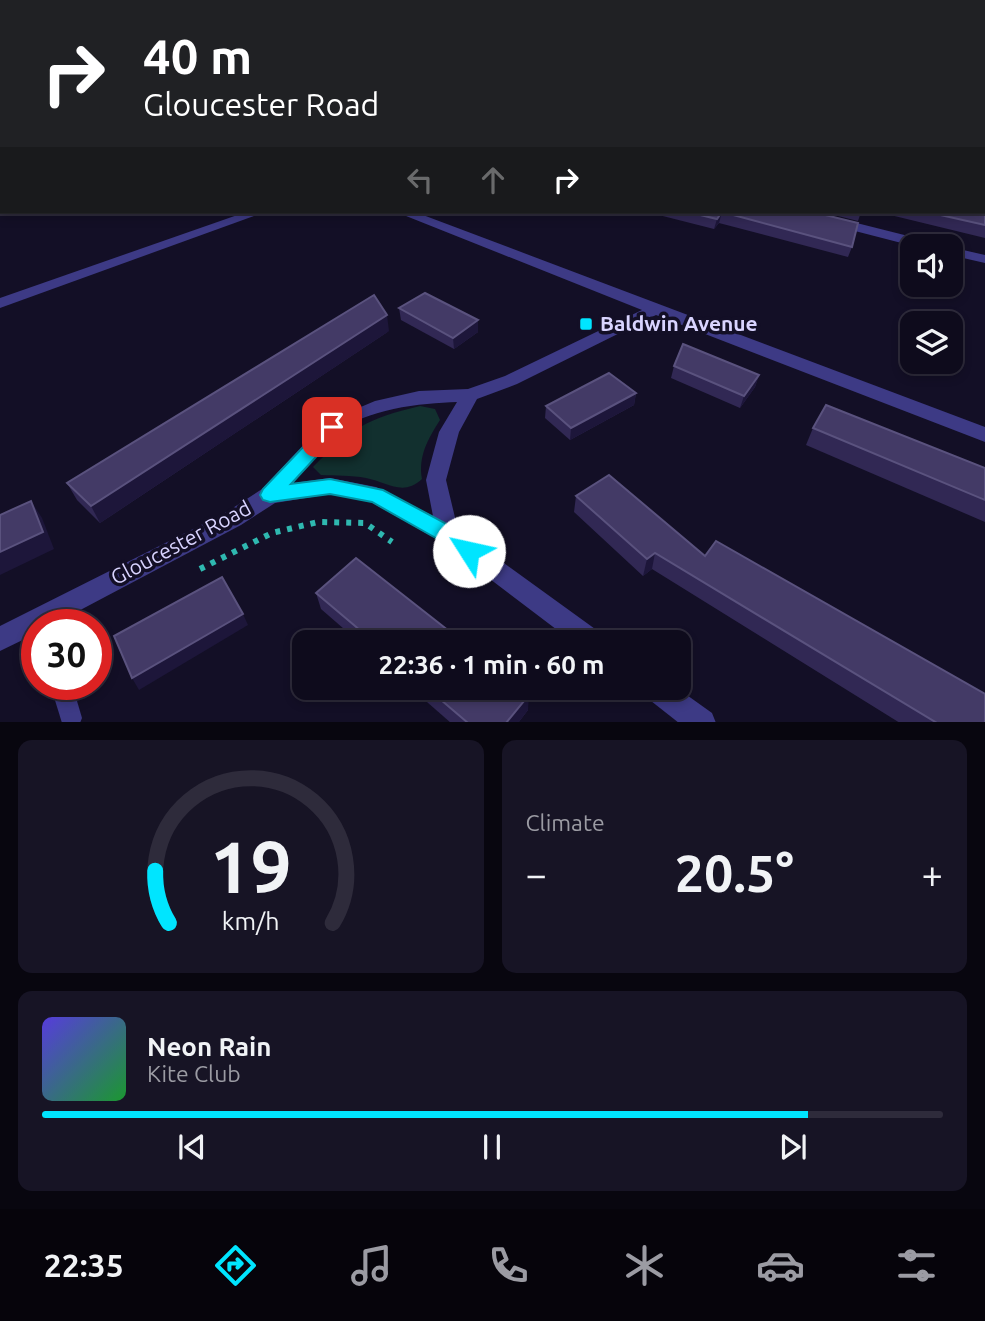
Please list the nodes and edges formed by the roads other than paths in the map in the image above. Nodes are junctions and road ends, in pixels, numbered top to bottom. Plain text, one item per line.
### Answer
1 (252, 214) edge
2 (408, 214) edge
3 (805, 214) edge
4 (900, 238) edge
5 (963, 254) edge
6 (985, 260) edge
7 (0, 303) edge
8 (654, 310) junction
9 (470, 395) junction
10 (985, 435) edge
11 (270, 495) junction
12 (448, 535) junction
13 (64, 609) edge
14 (21, 630) edge
15 (577, 630) edge
16 (0, 639) edge
17 (66, 700) edge
18 (671, 700) edge
19 (71, 719) dead end
20 (701, 722) edge

1 - 7 street
2 - 8 street
3 - 4 street
5 - 6 street
8 - 9 street, Gloucester Road
8 - 10 street
9 - 11 street, Gloucester Road
9 - 12 street
11 - 12 street
11 - 13 street, Gloucester Road
12 - 15 street
14 - 16 street, Gloucester Road
17 - 19 lane
18 - 20 street

